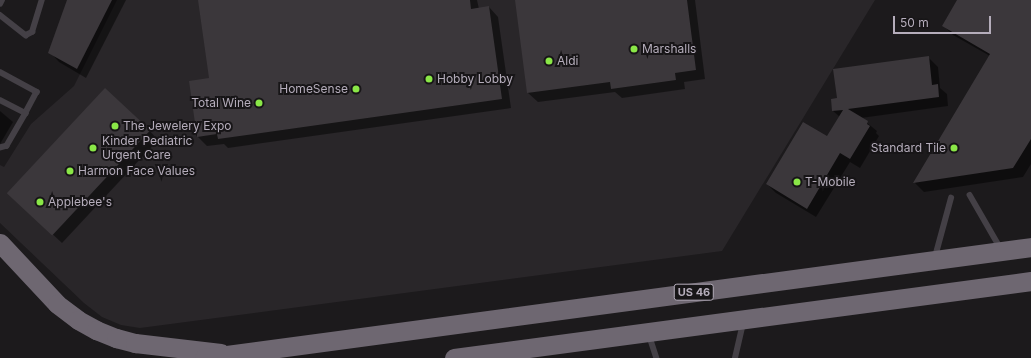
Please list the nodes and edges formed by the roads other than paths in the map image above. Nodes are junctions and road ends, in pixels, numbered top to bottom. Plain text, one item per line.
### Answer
1 (2, 0) edge
2 (42, 0) edge
3 (0, 4) edge
4 (0, 15) edge
5 (0, 72) edge
6 (0, 100) edge
7 (26, 113) junction
8 (0, 148) edge
9 (970, 195) dead end
10 (951, 198) dead end
11 (0, 243) edge
12 (1031, 247) edge
13 (1002, 251) junction
14 (935, 260) junction
15 (1031, 281) edge
16 (744, 320) junction
17 (648, 332) junction
18 (229, 354) junction
19 (204, 358) edge
20 (454, 358) edge
21 (657, 358) edge
22 (735, 358) edge

1 - 3 lane
2 - 4 lane
5 - 7 lane
6 - 7 lane
7 - 8 lane
9 - 13 lane
10 - 14 lane
11 - 18 highway
12 - 13 highway, US 46
13 - 14 highway, US 46
14 - 18 highway, US 46
15 - 16 highway
16 - 17 highway
16 - 22 lane
17 - 20 highway
17 - 21 lane
18 - 19 highway, US 46

